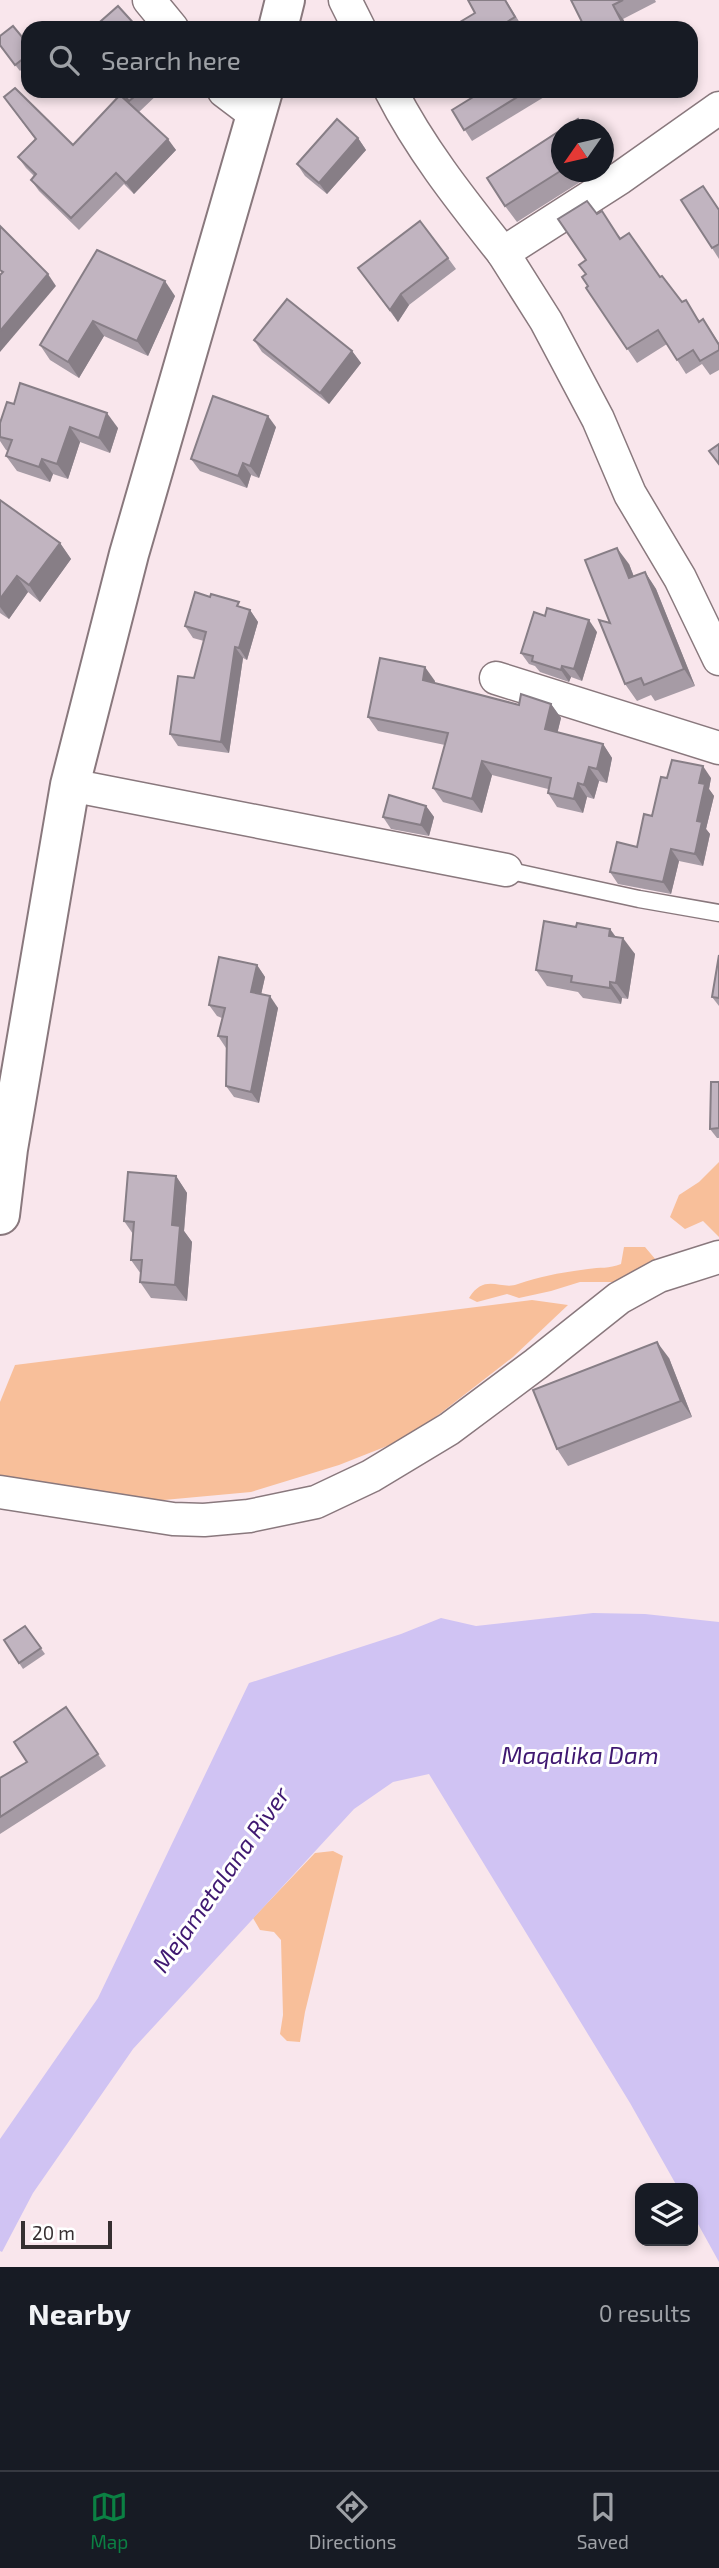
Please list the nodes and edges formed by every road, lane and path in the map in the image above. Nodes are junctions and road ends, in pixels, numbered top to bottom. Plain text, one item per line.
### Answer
1 (149, 0) edge
2 (285, 0) edge
3 (345, 0) edge
4 (166, 21) edge
5 (280, 21) edge
6 (356, 21) edge
7 (243, 98) edge
8 (394, 98) edge
9 (260, 104) edge
10 (719, 108) edge
11 (503, 253) junction
12 (719, 659) edge
13 (496, 678) dead end
14 (719, 748) edge
15 (70, 785) junction
16 (506, 870) joint
17 (719, 913) edge
18 (4, 1148) edge
19 (0, 1215) edge
20 (719, 1257) edge
21 (0, 1492) edge

1 - 4 street
2 - 5 main road
3 - 6 street
7 - 9 street
8 - 11 street
9 - 15 main road
10 - 11 street
11 - 12 street
13 - 14 street
15 - 16 street
15 - 18 main road
16 - 17 lane
18 - 19 main road
20 - 21 street

